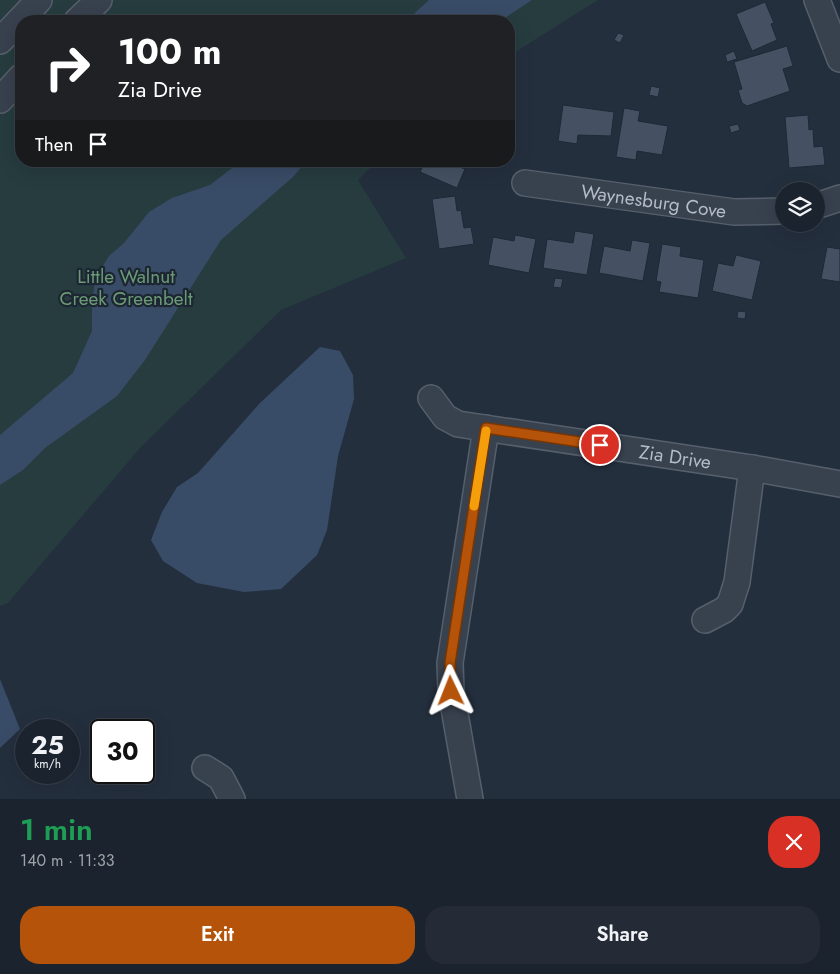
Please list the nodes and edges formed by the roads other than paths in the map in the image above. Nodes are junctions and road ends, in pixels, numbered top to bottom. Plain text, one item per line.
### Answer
1 (39, 0) edge
2 (99, 0) edge
3 (817, 0) edge
4 (25, 15) edge
5 (83, 15) edge
6 (15, 25) edge
7 (0, 41) edge
8 (840, 59) edge
9 (15, 84) edge
10 (0, 100) edge
11 (525, 183) dead end
12 (840, 198) edge
13 (825, 203) edge
14 (775, 211) edge
15 (431, 398) dead end
16 (486, 428) junction
17 (752, 468) junction
18 (840, 484) edge
19 (705, 620) dead end
20 (205, 768) dead end
21 (232, 799) edge
22 (470, 799) edge

1 - 4 street
2 - 5 street
3 - 8 street
6 - 7 street
9 - 10 street
11 - 14 street, Waynesburg Cove
12 - 13 street
15 - 16 street, Zia Drive
16 - 17 street, Zia Drive
16 - 22 street
17 - 18 street, Zia Drive
17 - 19 street
20 - 21 street

